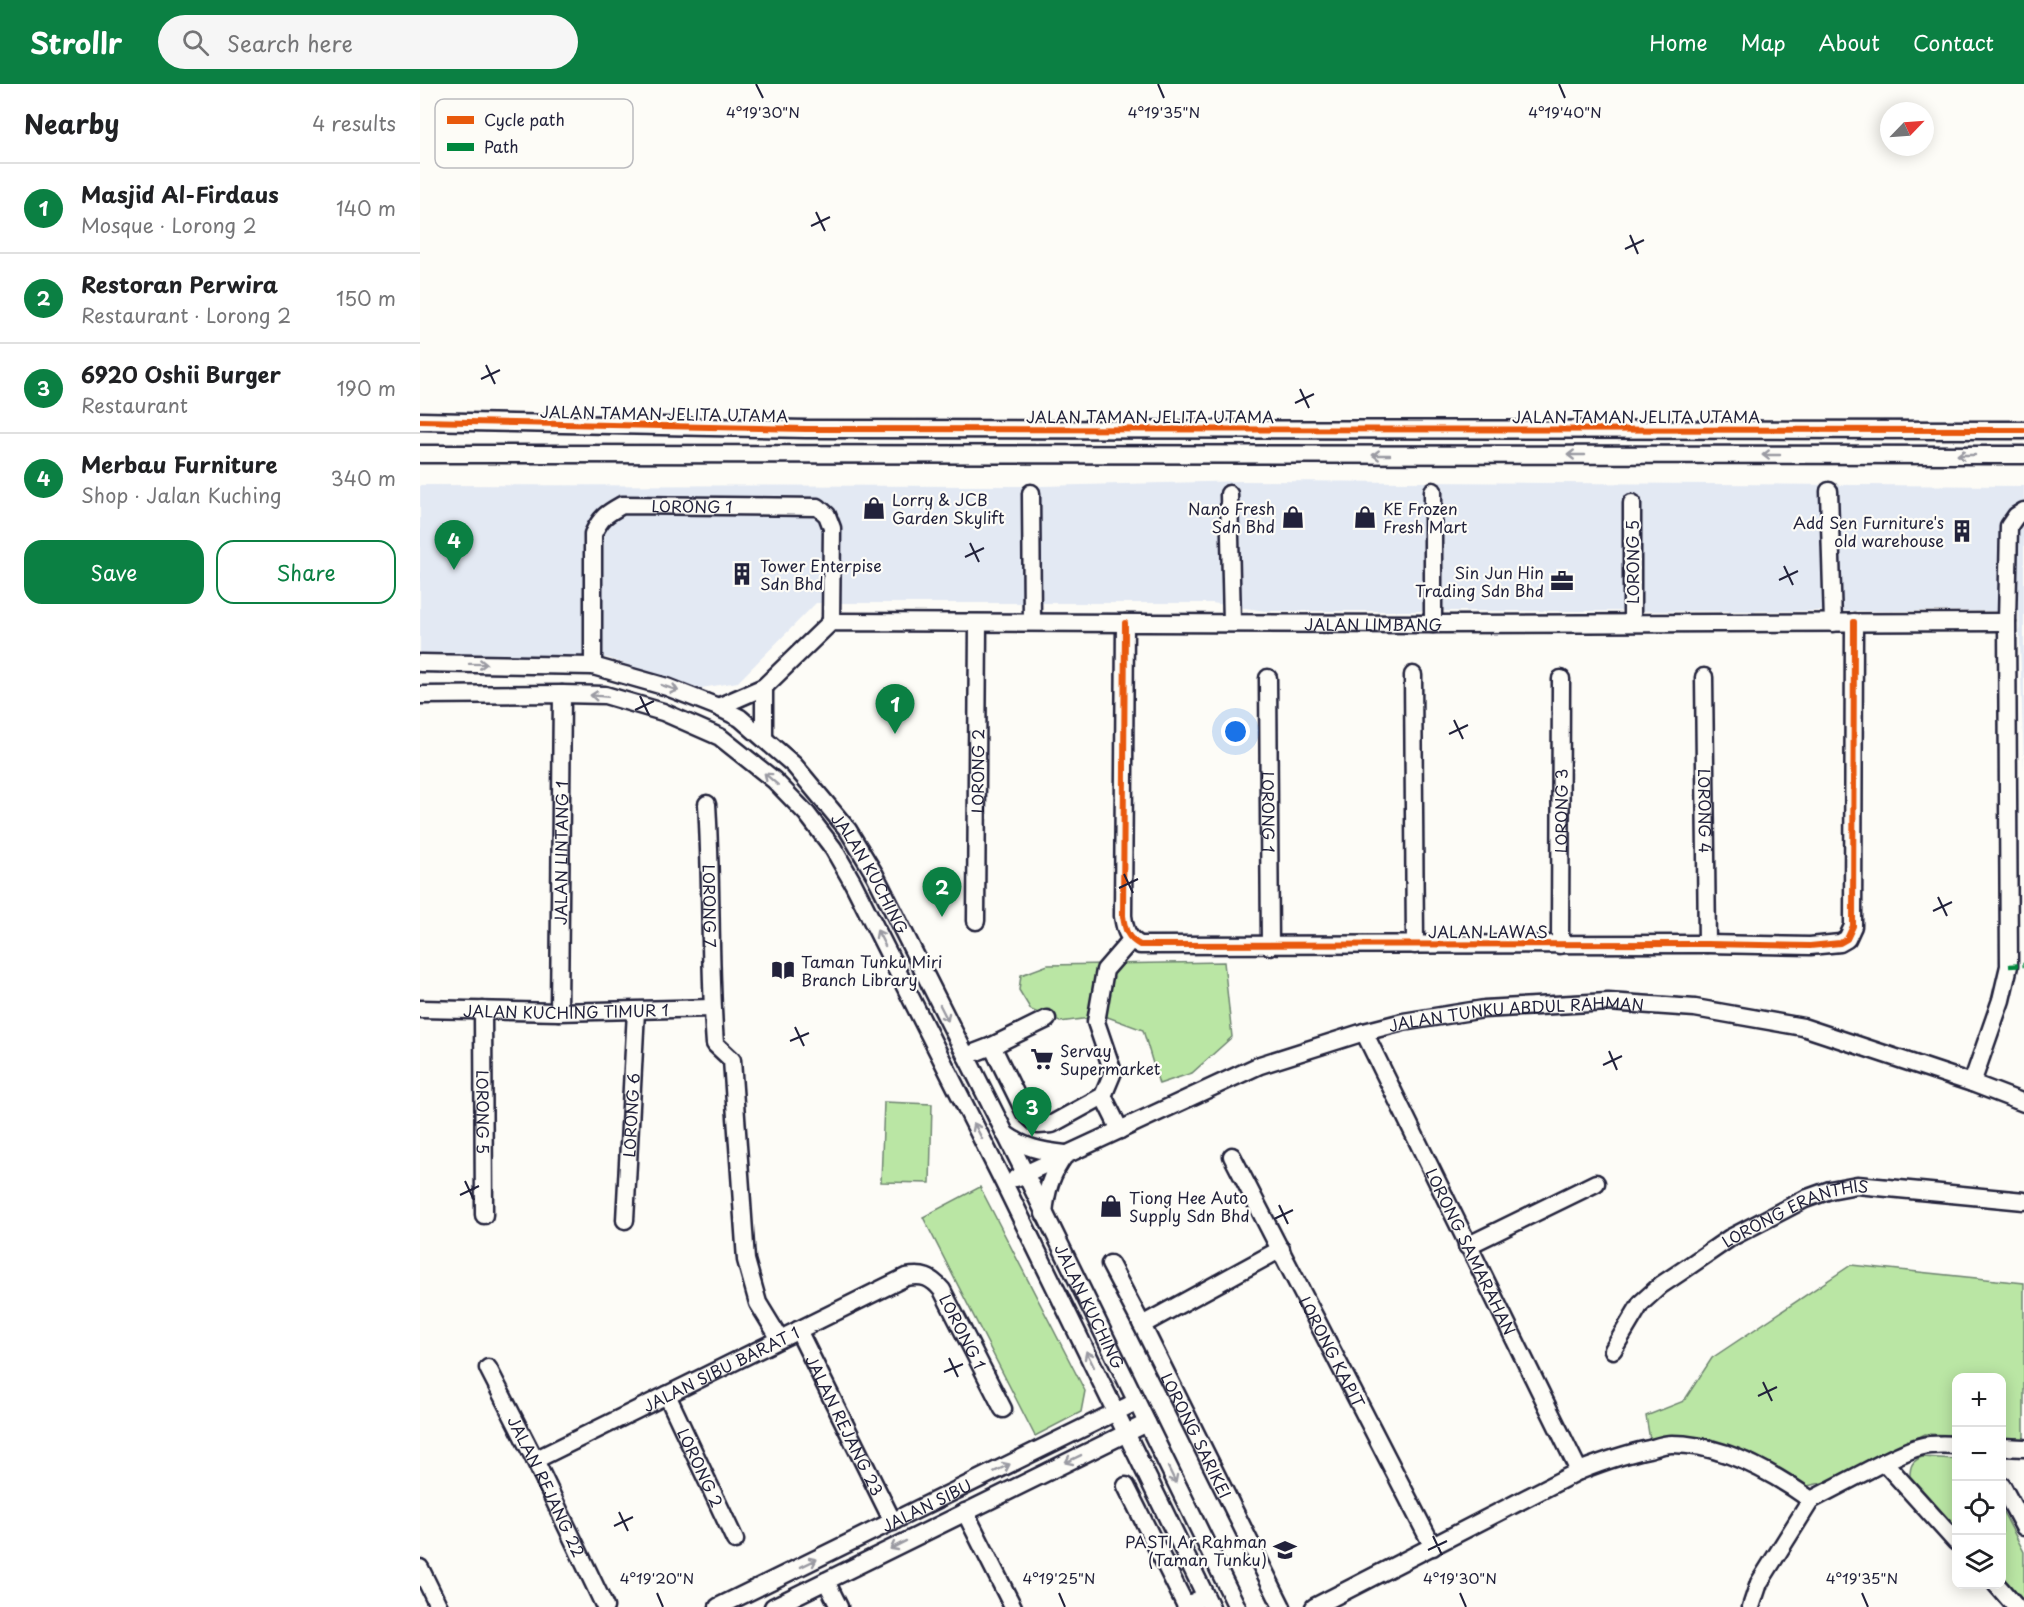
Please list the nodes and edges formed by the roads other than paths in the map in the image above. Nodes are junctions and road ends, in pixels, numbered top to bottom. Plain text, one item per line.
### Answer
1 (420, 421) edge
2 (2024, 430) edge
3 (420, 454) edge
4 (2024, 455) edge
5 (1829, 490) dead end
6 (1433, 491) dead end
7 (1031, 493) dead end
8 (1229, 494) dead end
9 (1632, 503) dead end
10 (2024, 511) edge
11 (831, 622) junction
12 (1032, 622) junction
13 (1232, 622) junction
14 (1632, 622) junction
15 (1854, 622) junction
16 (2007, 622) junction
17 (978, 623) junction
18 (1125, 623) junction
19 (1833, 623) junction
20 (1433, 624) junction
21 (420, 663) edge
22 (594, 666) junction
23 (1413, 675) dead end
24 (1268, 678) dead end
25 (1561, 678) dead end
26 (1704, 678) dead end
27 (764, 687) junction
28 (562, 694) junction
29 (420, 695) edge
30 (718, 707) junction
31 (764, 738) junction
32 (707, 804) dead end
33 (976, 921) dead end
34 (1131, 940) junction
35 (1707, 944) junction
36 (1415, 945) junction
37 (1560, 945) junction
38 (1270, 946) junction
39 (712, 1008) junction
40 (420, 1010) edge
41 (483, 1010) junction
42 (636, 1011) junction
43 (559, 1012) junction
44 (1047, 1019) dead end
45 (1364, 1032) junction
46 (992, 1046) junction
47 (966, 1056) junction
48 (1972, 1083) junction
49 (1103, 1096) junction
50 (2024, 1103) edge
51 (1119, 1130) junction
52 (1005, 1133) junction
53 (1065, 1154) junction
54 (1233, 1156) dead end
55 (1025, 1173) junction
56 (1005, 1183) junction
57 (1596, 1183) dead end
58 (2024, 1201) edge
59 (1044, 1214) junction
60 (484, 1215) dead end
61 (625, 1220) dead end
62 (1467, 1246) junction
63 (1281, 1249) junction
64 (1110, 1264) dead end
65 (906, 1277) joint
66 (1142, 1325) junction
67 (798, 1330) junction
68 (780, 1339) junction
69 (1613, 1350) dead end
70 (488, 1368) dead end
71 (667, 1395) junction
72 (1136, 1402) junction
73 (1003, 1409) dead end
74 (1115, 1412) junction
75 (1147, 1423) junction
76 (1125, 1433) junction
77 (1952, 1445) edge
78 (2006, 1447) edge
79 (2024, 1448) edge
80 (535, 1460) junction
81 (1884, 1462) junction
82 (1579, 1472) junction
83 (1126, 1486) dead end
84 (2006, 1495) edge
85 (1811, 1500) junction
86 (965, 1512) junction
87 (893, 1522) junction
88 (2024, 1527) edge
89 (1952, 1538) edge
90 (735, 1540) dead end
91 (1433, 1547) junction
92 (420, 1568) edge
93 (776, 1579) junction
94 (826, 1581) junction
95 (2000, 1589) edge
96 (1208, 1602) edge
97 (780, 1604) edge
98 (439, 1607) edge
99 (605, 1607) edge
100 (718, 1607) edge
101 (839, 1607) edge
102 (1013, 1607) edge
103 (1237, 1607) edge
104 (1282, 1607) edge
105 (1314, 1607) edge
106 (1750, 1607) edge
107 (2016, 1607) edge

1 - 2 street, JALAN TAMAN JELITA UTAMA
4 -> 3 street
5 - 19 street
6 - 20 street
7 - 12 street
8 - 13 street
9 - 14 street, LORONG 5
10 - 16 street
11 - 17 street, JALAN LIMBANG
11 - 22 street, LORONG 1
11 - 27 street
12 - 17 street, JALAN LIMBANG
12 - 18 street, JALAN LIMBANG
13 - 18 street, JALAN LIMBANG
13 - 20 street, JALAN LIMBANG
14 - 19 street, JALAN LIMBANG
14 - 20 street, JALAN LIMBANG
15 - 16 street, JALAN LIMBANG
15 - 19 street, JALAN LIMBANG
15 - 35 street, JALAN LAWAS
16 - 48 street
17 - 33 street, LORONG 2
18 - 34 street
21 -> 22 street, JALAN KUCHING
22 -> 30 street, JALAN KUCHING
23 - 36 street
24 - 38 street, LORONG 1
25 - 37 street, LORONG 3
26 - 35 street, LORONG 4
27 - 30 street
27 - 31 street
28 - 29 street, JALAN KUCHING
28 - 43 street, JALAN LINTANG 1
56 -> 28 street, JALAN KUCHING
30 - 31 street, JALAN KUCHING
31 -> 47 street, JALAN KUCHING
32 - 39 street, LORONG 7
34 - 38 street, JALAN LAWAS
34 - 49 street
35 - 37 street, JALAN LAWAS
36 - 37 street, JALAN LAWAS
36 - 38 street, JALAN LAWAS
39 - 42 street, JALAN KUCHING TIMUR 1
39 - 68 street, LORONG 7
40 - 41 street, JALAN KUCHING TIMUR 1
41 - 43 street, JALAN KUCHING TIMUR 1
41 - 60 street, LORONG 5
42 - 43 street, JALAN KUCHING TIMUR 1
42 - 61 street, LORONG 6
44 - 46 street
45 - 48 street, JALAN TUNKU ABDUL RAHMAN
45 - 51 street, JALAN TUNKU ABDUL RAHMAN
45 - 62 street, LORONG SAMARAHAN
46 - 47 street
46 - 49 street
47 - 52 street, JALAN KUCHING
48 - 50 street, JALAN TUNKU ABDUL RAHMAN
49 - 51 street
51 - 53 street, JALAN TUNKU ABDUL RAHMAN
52 - 53 street
52 - 55 street, JALAN KUCHING
53 - 55 street, JALAN TUNKU ABDUL RAHMAN
53 - 59 street
54 - 63 street, LORONG KAPIT
55 - 56 street, JALAN TUNKU ABDUL RAHMAN
55 - 59 street, JALAN KUCHING
74 -> 56 street, JALAN KUCHING
57 - 62 street
58 - 69 street, LORONG ERANTHIS
59 - 72 street, JALAN KUCHING
62 - 82 street, LORONG SAMARAHAN
63 - 66 street
63 - 91 street, LORONG KAPIT
64 - 66 street, LORONG SARIKEI
65 - 67 street, JALAN SIBU BARAT 1
65 - 73 street, LORONG 1
66 - 104 street, LORONG SARIKEI
67 - 68 street, JALAN SIBU BARAT 1
67 - 87 street, JALAN REJANG 23
68 - 71 street, JALAN SIBU BARAT 1
70 - 80 street, JALAN REJANG 22
71 - 80 street, JALAN SIBU BARAT 1
71 - 90 street, LORONG 2
72 - 74 street, JALAN SIBU
72 - 75 street, JALAN KUCHING
74 - 76 street, JALAN KUCHING
87 -> 74 street, JALAN SIBU
75 - 76 street, JALAN SIBU
75 -> 103 street, JALAN KUCHING
76 -> 86 street, JALAN SIBU
76 - 96 street, JALAN KUCHING
77 - 81 street
78 - 79 street
80 - 99 street, JALAN REJANG 22
81 - 85 street
81 - 89 street
82 - 85 street
82 - 91 street
83 - 96 street
84 - 88 street
85 - 106 street
86 -> 94 street, JALAN SIBU
86 - 102 street
93 -> 87 street, JALAN SIBU
91 - 105 street
92 - 98 street
93 - 97 street
93 - 100 street, JALAN SIBU
94 - 97 street, JALAN SIBU
94 - 101 street
95 - 107 street

